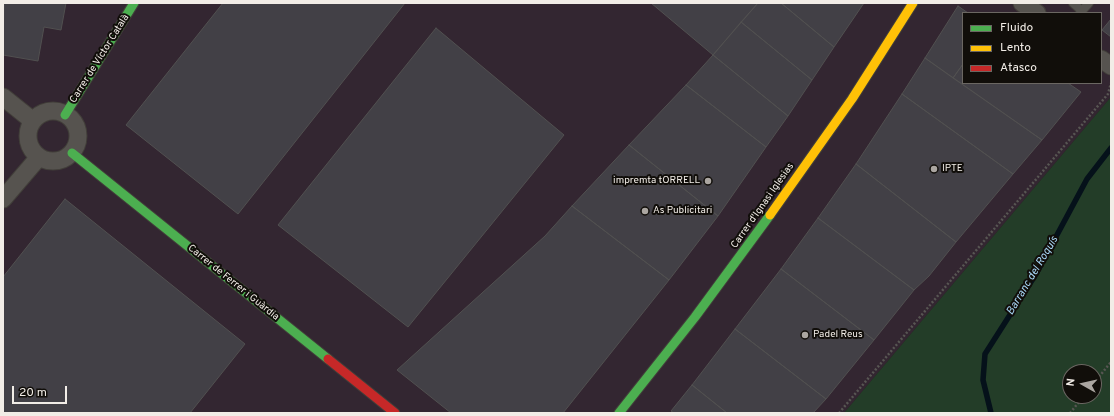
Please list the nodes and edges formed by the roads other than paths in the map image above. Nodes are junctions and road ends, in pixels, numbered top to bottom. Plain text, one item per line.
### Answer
1 (134, 3) edge
2 (913, 3) edge
3 (1022, 3) edge
4 (1073, 3) edge
5 (1089, 3) edge
6 (1036, 12) edge
7 (1081, 12) edge
8 (1102, 60) edge
9 (1111, 66) edge
10 (3, 97) edge
11 (66, 115) junction
12 (33, 121) junction
13 (72, 153) junction
14 (39, 157) junction
15 (3, 199) edge
16 (395, 413) edge
17 (619, 413) edge

1 - 11 street, Carrer de Víctor Català
2 - 17 street, Carrer d'Ignasi Iglesias
3 - 6 street
4 - 7 lane
5 - 7 lane
8 - 9 street
10 - 12 street
11 - 12 street
11 - 13 street
12 - 14 street
13 - 14 street
13 - 16 street, Carrer de Ferrer i Guàrdia
14 - 15 street

